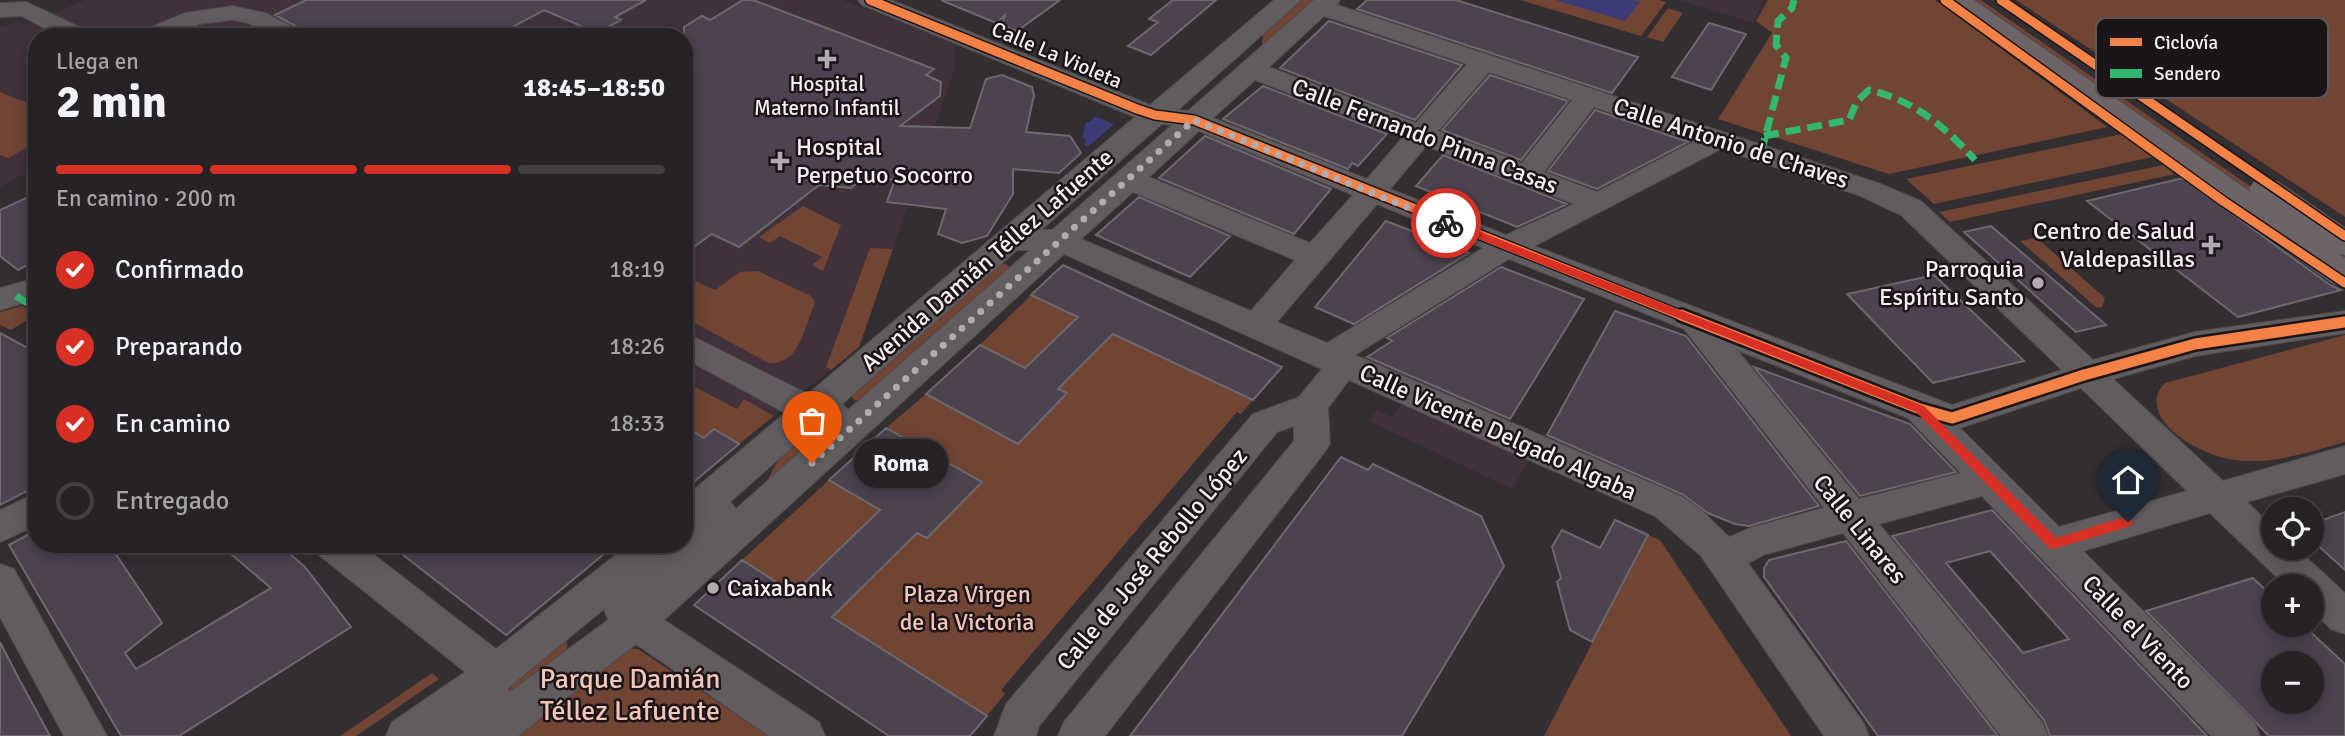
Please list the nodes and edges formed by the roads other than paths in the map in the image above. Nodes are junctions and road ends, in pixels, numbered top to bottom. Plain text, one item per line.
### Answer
1 (1289, 0) edge
2 (1956, 0) edge
3 (1994, 0) edge
4 (883, 2) edge
5 (32, 3) edge
6 (1324, 4) edge
7 (0, 10) edge
8 (0, 20) edge
9 (67, 28) edge
10 (172, 28) edge
11 (276, 28) edge
12 (1256, 28) junction
13 (1484, 61) junction
14 (1251, 69) junction
15 (2096, 71) edge
16 (1589, 96) junction
17 (2135, 98) edge
18 (1154, 115) junction
19 (1194, 120) junction
20 (1420, 135) junction
21 (1720, 139) junction
22 (1527, 176) junction
23 (1128, 179) junction
24 (1371, 192) junction
25 (1599, 203) junction
26 (1065, 235) junction
27 (1009, 241) junction
28 (2345, 244) edge
29 (1507, 247) junction
30 (1314, 257) junction
31 (2345, 275) edge
32 (1695, 321) junction
33 (2345, 322) edge
34 (1256, 326) junction
35 (693, 348) edge
36 (1337, 362) junction
37 (2084, 375) junction
38 (870, 411) junction
39 (812, 412) junction
40 (1303, 416) junction
41 (1939, 421) junction
42 (760, 456) junction
43 (2345, 460) edge
44 (1990, 480) junction
45 (2214, 495) junction
46 (693, 512) edge
47 (28, 513) edge
48 (1851, 517) junction
49 (0, 527) edge
50 (693, 537) edge
51 (2053, 544) junction
52 (343, 553) edge
53 (637, 553) edge
54 (675, 553) edge
55 (1723, 559) junction
56 (2297, 574) edge
57 (0, 580) edge
58 (2324, 598) edge
59 (2345, 617) edge
60 (634, 623) junction
61 (493, 676) junction
62 (1018, 735) edge
63 (86, 736) edge
64 (407, 736) edge
65 (452, 736) edge
66 (485, 736) edge
67 (804, 736) edge
68 (1079, 736) edge
69 (1848, 736) edge
70 (2027, 736) edge
71 (2238, 736) edge

1 - 12 street, Avenida Damián Téllez Lafuente
2 - 31 main road
3 - 15 main road
4 - 18 street, Calle La Violeta
5 - 7 street
5 - 8 street
5 - 9 street
6 - 13 street, Calle Antonio de Chaves
6 - 14 street, Avenida Damián Téllez Lafuente
10 - 11 street
12 - 18 street, Avenida Damián Téllez Lafuente
12 - 19 street
13 - 16 street, Calle Antonio de Chaves
13 - 20 street
14 - 19 street, Avenida Damián Téllez Lafuente
14 - 20 street, Calle Fernando Pinna Casas
16 - 21 street, Calle Antonio de Chaves
16 - 22 street
17 - 28 main road
18 - 19 street, Calle La Violeta
18 - 26 street
18 - 27 street, Avenida Damián Téllez Lafuente
19 - 23 street, Avenida Damián Téllez Lafuente
19 - 24 street, Calle La Violeta
20 - 22 street, Calle Fernando Pinna Casas
20 - 24 street
21 - 25 street, Calle de José Rebollo López
21 - 37 street, Calle Antonio de Chaves
22 - 25 street, Calle Fernando Pinna Casas
23 - 26 street, Avenida Damián Téllez Lafuente
23 - 30 street
24 - 29 street, Calle La Violeta
24 - 30 street
25 - 29 street, Calle de José Rebollo López
26 - 27 street
26 - 34 street, Calle Vicente Delgado Algaba
26 - 38 street, Avenida Damián Téllez Lafuente
27 - 39 street, Avenida Damián Téllez Lafuente
29 - 32 street, Calle La Violeta
29 - 36 street, Calle de José Rebollo López
30 - 34 street
32 - 41 street, Calle La Violeta
32 - 48 street, Calle Linares
33 - 37 street
34 - 36 street, Calle Vicente Delgado Algaba
35 - 39 street
36 - 40 street, Calle de José Rebollo López
36 - 55 street, Calle Vicente Delgado Algaba
37 - 41 street
37 - 45 street, Calle Antonio de Chaves
38 - 39 street
38 - 60 street, Avenida Damián Téllez Lafuente
39 - 42 street, Avenida Damián Téllez Lafuente
40 - 62 street, Calle de José Rebollo López
40 - 68 street, Calle de José Rebollo López
41 - 44 street, Calle el Viento
42 - 46 street, Avenida Damián Téllez Lafuente
42 - 50 street
43 - 45 street
44 - 48 street
44 - 51 street, Calle el Viento
45 - 51 street
45 - 56 street, Calle Antonio de Chaves
47 - 49 street
48 - 55 street
48 - 70 street, Calle Linares
51 - 71 street, Calle el Viento
52 - 61 street
53 - 61 street
54 - 60 street
55 - 69 street, Calle Vicente Delgado Algaba
57 - 63 street
58 - 59 street, Calle Antonio de Chaves
60 - 66 street, Avenida Damián Téllez Lafuente
60 - 67 street
61 - 64 street
61 - 65 street

